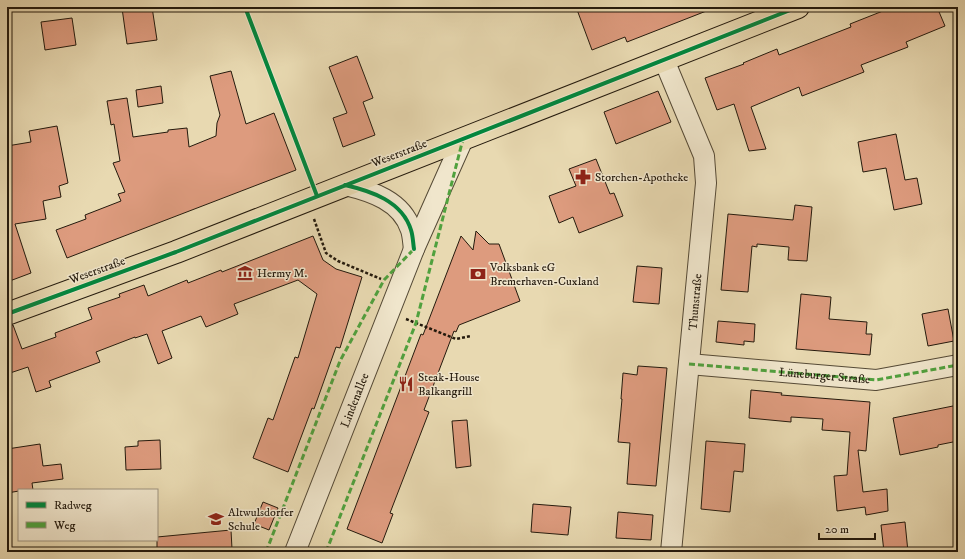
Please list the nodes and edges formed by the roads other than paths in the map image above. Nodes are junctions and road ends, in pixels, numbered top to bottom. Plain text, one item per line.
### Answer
1 (798, 7) edge
2 (664, 60) junction
3 (464, 138) junction
4 (345, 185) junction
5 (414, 249) junction
6 (7, 314) edge
7 (689, 364) junction
8 (958, 365) edge
9 (295, 552) edge
10 (671, 552) edge

1 - 2 main road, Weserstraße
2 - 3 main road, Weserstraße
2 - 7 street, Thunstraße
3 - 4 main road, Weserstraße
3 - 5 street, Lindenallee
4 - 5 street
4 - 6 main road, Weserstraße
5 - 9 street, Lindenallee
7 - 8 street, Lüneburger Straße
7 - 10 street, Thunstraße

